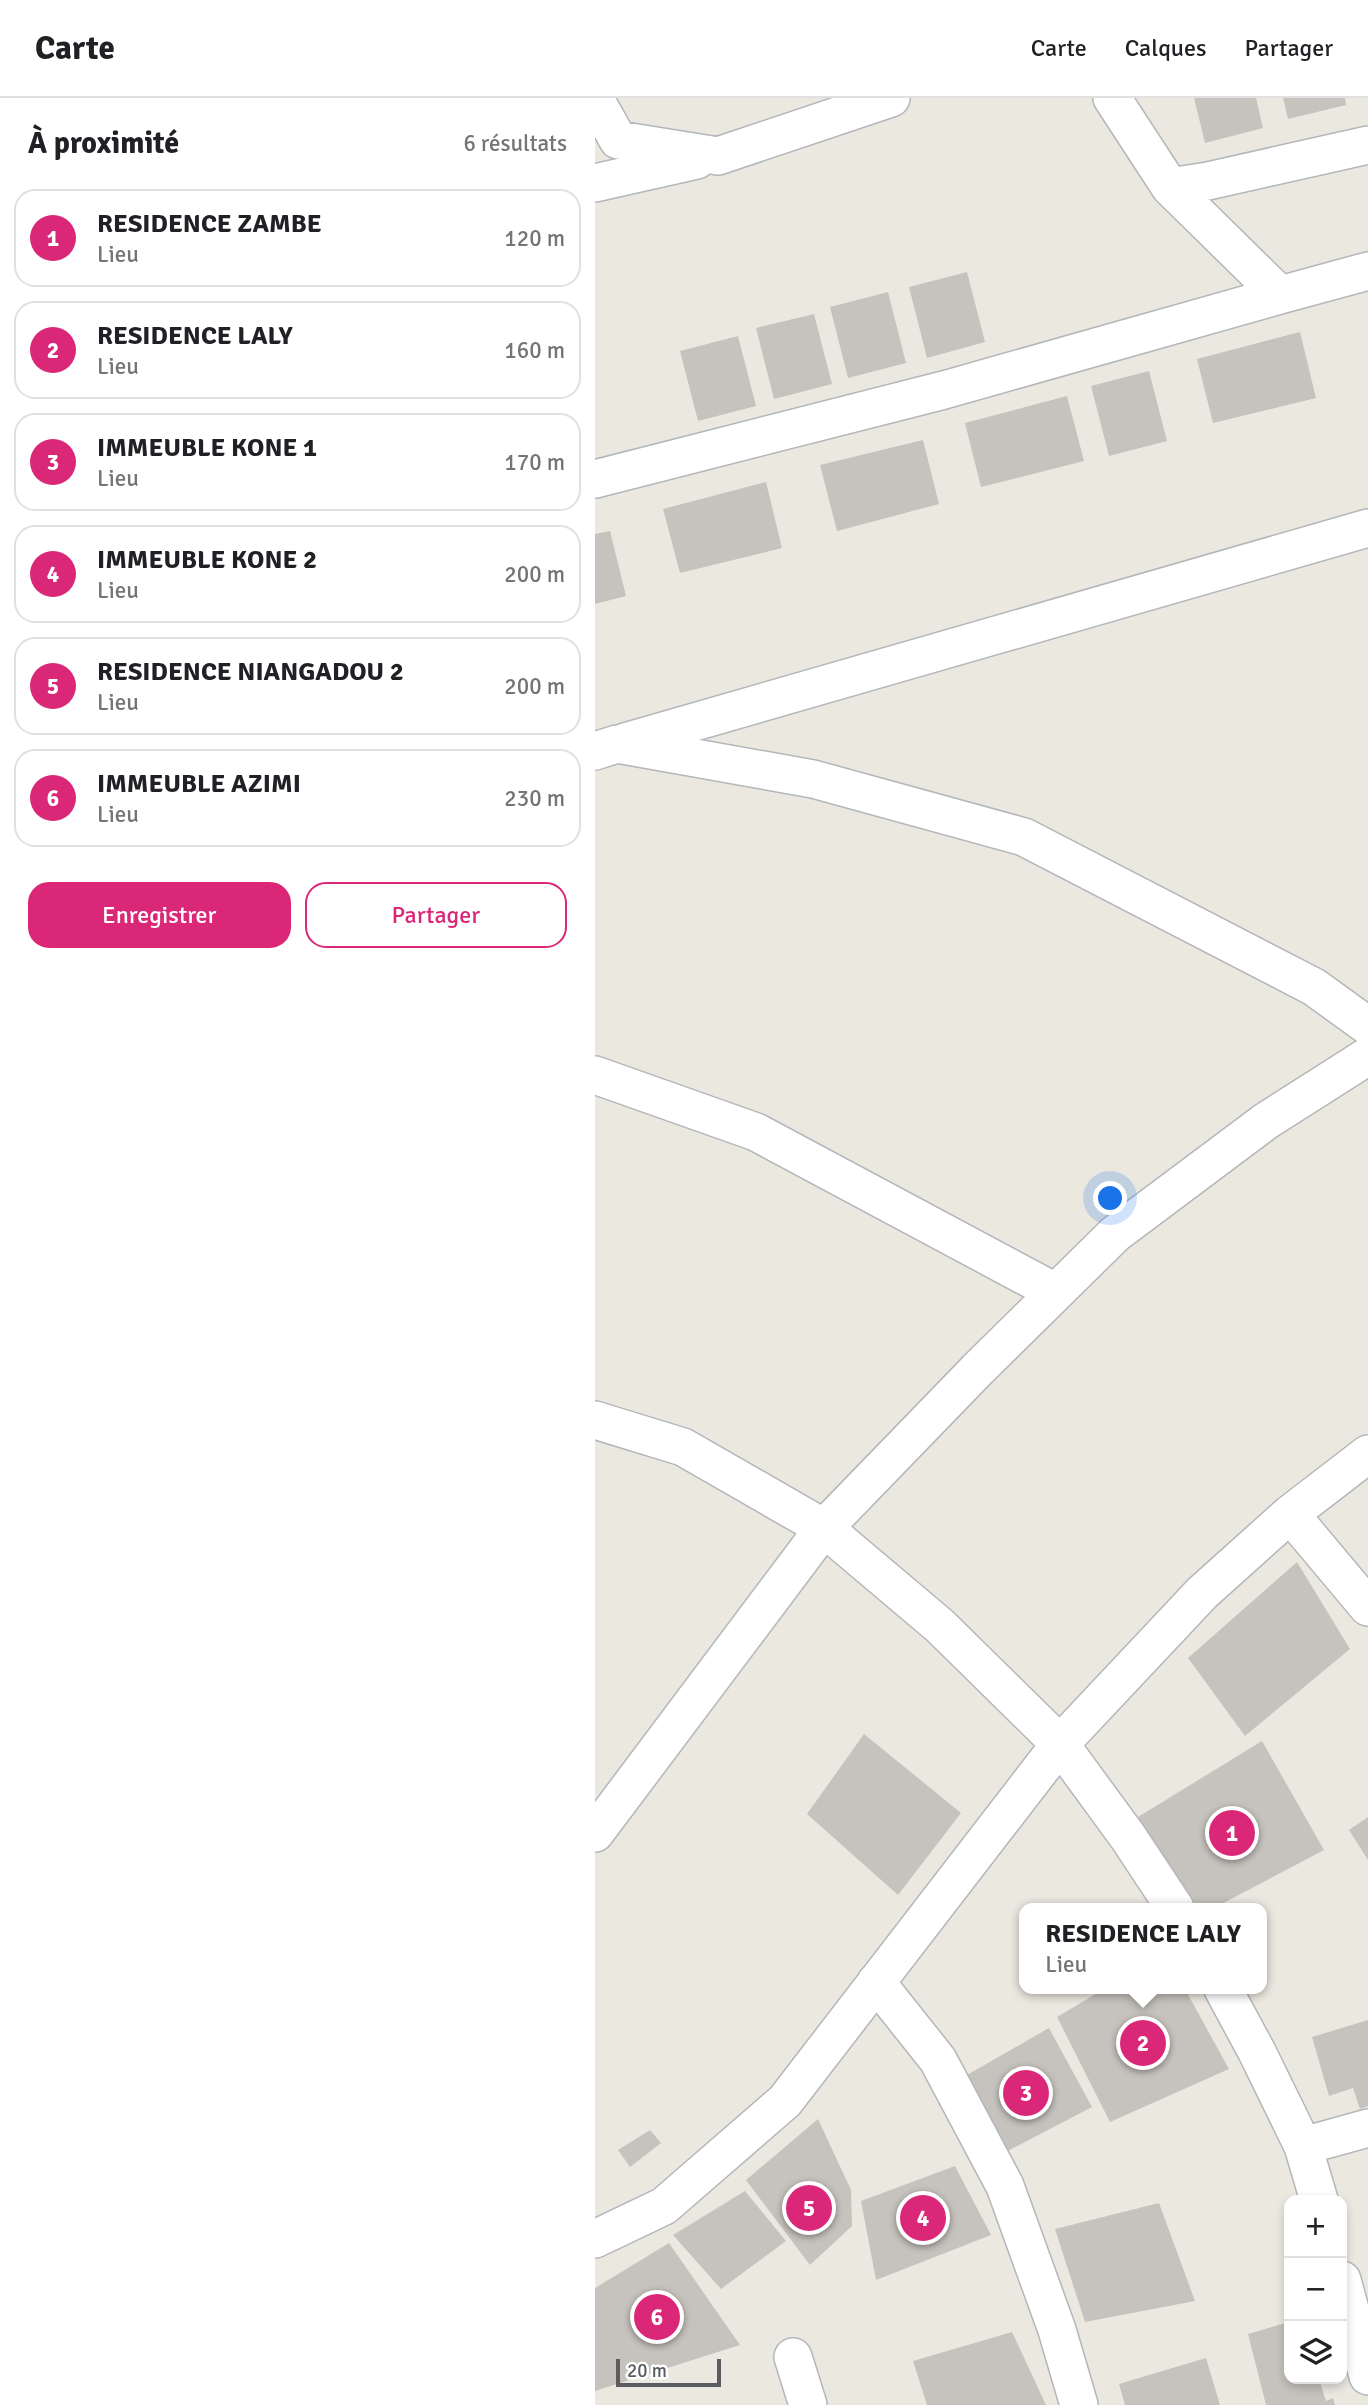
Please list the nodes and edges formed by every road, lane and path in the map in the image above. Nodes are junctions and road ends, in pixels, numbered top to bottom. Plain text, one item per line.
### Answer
1 (891, 98) edge
2 (1112, 98) edge
3 (595, 99) edge
4 (1368, 145) edge
5 (718, 156) junction
6 (595, 183) edge
7 (1170, 187) junction
8 (1368, 271) edge
9 (1280, 295) junction
10 (595, 479) edge
11 (1368, 528) edge
12 (606, 748) edge
13 (1368, 1026) edge
14 (1368, 1056) edge
15 (595, 1075) edge
16 (1055, 1292) junction
17 (595, 1420) edge
18 (1368, 1454) edge
19 (1290, 1514) junction
20 (824, 1528) junction
21 (1368, 1607) edge
22 (1060, 1744) junction
23 (595, 1833) edge
24 (1172, 1903) edge
25 (876, 1982) junction
26 (1226, 1994) edge
27 (1368, 2128) edge
28 (1303, 2146) junction
29 (1318, 2195) edge
30 (595, 2239) edge
31 (1347, 2298) edge
32 (793, 2357) dead end
33 (1368, 2376) edge
34 (808, 2405) edge
35 (1079, 2405) edge

1 - 5 street
2 - 7 street
3 - 5 street
4 - 7 street
5 - 6 street
7 - 9 street
8 - 9 street
9 - 10 street
11 - 12 street
12 - 13 street
14 - 16 street
15 - 16 street
16 - 20 street
17 - 20 street
18 - 19 street
19 - 21 street
19 - 22 street
20 - 22 street
20 - 23 street
22 - 24 street
22 - 25 street
25 - 30 street
25 - 35 street
26 - 28 street
27 - 28 street
28 - 29 street
31 - 33 street
32 - 34 street

